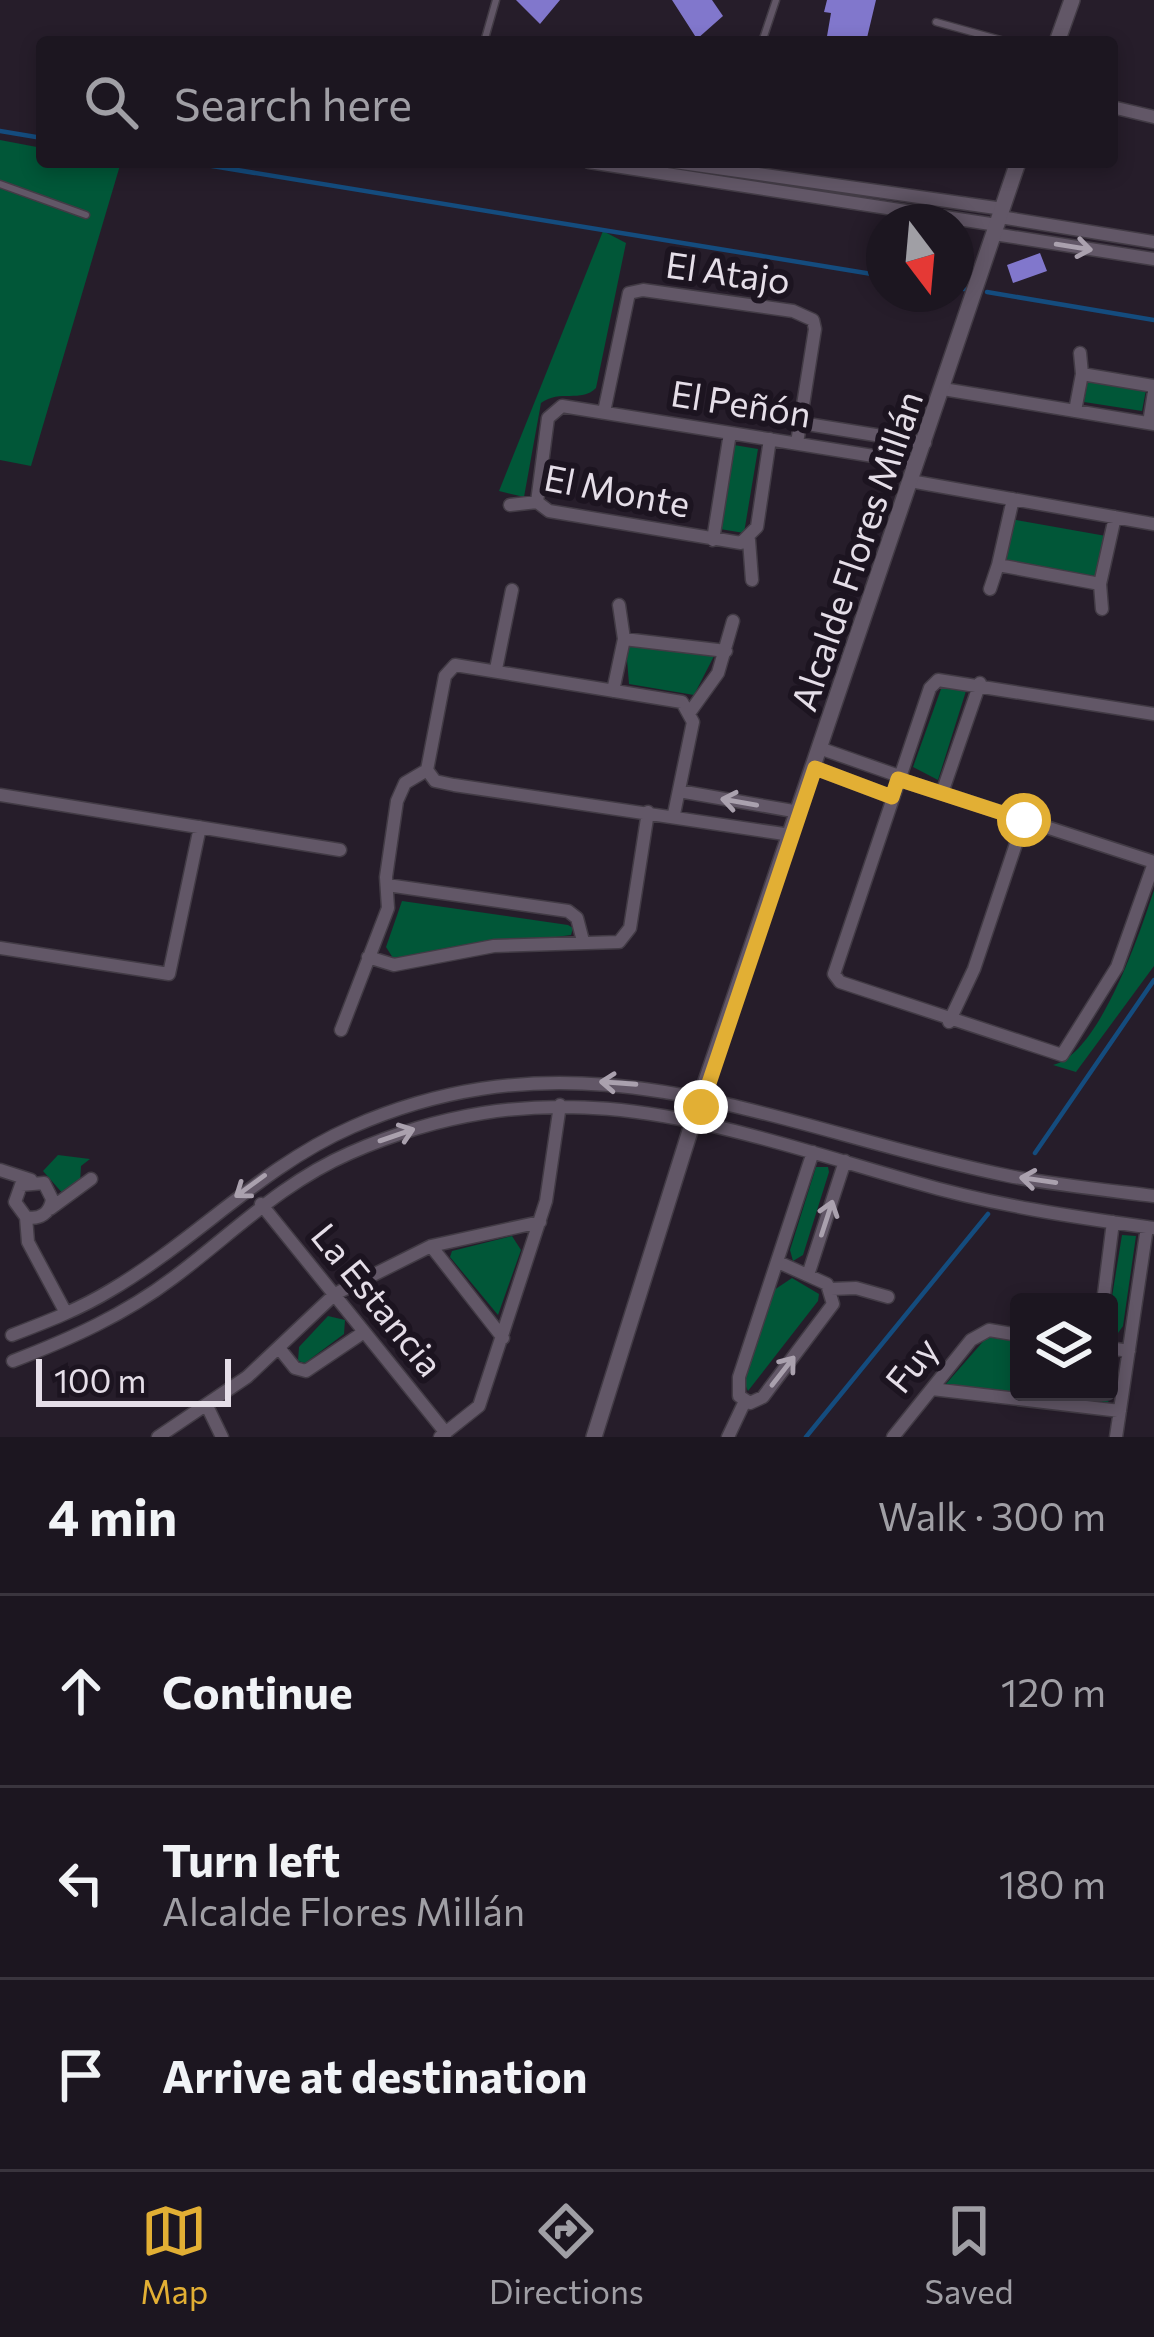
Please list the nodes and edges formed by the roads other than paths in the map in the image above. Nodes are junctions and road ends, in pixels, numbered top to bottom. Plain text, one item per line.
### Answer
1 (496, 0) edge
2 (776, 0) edge
3 (1072, 0) edge
4 (936, 22) dead end
5 (486, 36) edge
6 (764, 36) edge
7 (986, 36) edge
8 (1060, 36) edge
9 (1118, 108) edge
10 (1154, 117) edge
11 (682, 168) edge
12 (1016, 168) edge
13 (713, 170) edge
14 (0, 184) edge
15 (86, 215) dead end
16 (998, 221) junction
17 (1154, 242) edge
18 (1154, 259) edge
19 (1079, 353) dead end
20 (1082, 374) junction
21 (943, 389) junction
22 (1154, 389) edge
23 (1075, 411) junction
24 (604, 412) junction
25 (801, 423) junction
26 (1151, 424) edge
27 (730, 433) junction
28 (770, 439) junction
29 (925, 442) junction
30 (797, 443) junction
31 (917, 464) junction
32 (910, 481) junction
33 (1013, 499) junction
34 (537, 502) junction
35 (510, 505) dead end
36 (1115, 517) junction
37 (1154, 524) edge
38 (712, 540) junction
39 (749, 540) junction
40 (998, 566) junction
41 (752, 580) dead end
42 (1100, 584) junction
43 (990, 589) dead end
44 (512, 590) dead end
45 (619, 605) dead end
46 (1102, 609) dead end
47 (733, 621) dead end
48 (625, 638) junction
49 (727, 650) junction
50 (496, 669) junction
51 (980, 683) junction
52 (613, 691) junction
53 (690, 712) junction
54 (1154, 715) edge
55 (822, 749) junction
56 (815, 768) junction
57 (427, 770) junction
58 (899, 778) junction
59 (679, 791) junction
60 (942, 794) junction
61 (0, 796) edge
62 (892, 797) junction
63 (648, 812) junction
64 (799, 812) junction
65 (674, 814) junction
66 (1024, 820) junction
67 (200, 827) junction
68 (791, 835) junction
69 (340, 850) dead end
70 (1154, 863) edge
71 (387, 885) junction
72 (583, 941) junction
73 (0, 948) edge
74 (368, 956) junction
75 (950, 1022) junction
76 (341, 1030) dead end
77 (481, 1088) junction
78 (701, 1096) junction
79 (560, 1105) junction
80 (491, 1112) junction
81 (697, 1120) junction
82 (813, 1152) junction
83 (916, 1153) junction
84 (845, 1161) junction
85 (0, 1171) edge
86 (92, 1179) dead end
87 (32, 1180) junction
88 (916, 1183) junction
89 (1154, 1196) edge
90 (261, 1204) junction
91 (49, 1210) junction
92 (26, 1216) junction
93 (540, 1222) junction
94 (1113, 1222) junction
95 (1150, 1227) edge
96 (431, 1246) junction
97 (778, 1262) junction
98 (808, 1275) junction
99 (831, 1289) junction
100 (1104, 1293) edge
101 (105, 1294) junction
102 (335, 1294) junction
103 (888, 1297) dead end
104 (124, 1311) junction
105 (66, 1313) junction
106 (364, 1332) junction
107 (11, 1335) dead end
108 (1010, 1335) edge
109 (502, 1338) junction
110 (279, 1348) junction
111 (1118, 1349) edge
112 (1129, 1351) junction
113 (13, 1361) dead end
114 (932, 1389) junction
115 (745, 1402) junction
116 (208, 1406) junction
117 (1120, 1412) junction
118 (443, 1435) edge
119 (158, 1437) edge
120 (222, 1437) edge
121 (594, 1437) edge
122 (728, 1437) edge
123 (893, 1437) edge
124 (1117, 1437) edge

1 - 5 lane
2 - 6 lane
3 - 8 street
4 - 7 lane
9 - 10 street
11 - 13 street
12 - 16 street, Alcalde Flores Millán
13 - 16 street
14 - 15 lane
16 - 17 street
16 -> 18 street
16 - 21 street, Alcalde Flores Millán
19 - 20 street
20 - 22 street
20 - 23 street
21 - 23 street
21 - 29 street, Alcalde Flores Millán
22 - 26 street
23 - 26 street
24 - 25 street, El Atajo
24 - 27 street, El Peñón
24 - 34 street, El Peñón
25 - 29 street, El Peñón
25 - 30 street, El Atajo
27 - 28 street, El Peñón
27 - 38 street, El Monte
28 - 30 street, El Peñón
28 - 39 street
29 - 31 street, Alcalde Flores Millán
30 - 31 street, El Peñón
31 - 32 street, Alcalde Flores Millán
32 - 33 street
32 - 55 street, Alcalde Flores Millán
33 - 36 street
33 - 40 street
34 - 35 street, El Monte
34 - 38 street, El Monte
36 - 37 street
36 - 42 street
38 - 39 street, El Monte
39 - 41 street
40 - 42 street
40 - 43 street
42 - 46 street
44 - 50 street
45 - 48 street
47 - 49 street
48 - 49 street
48 - 52 street
49 - 53 street
50 - 52 street
50 - 57 street
51 - 54 street
51 - 58 street
51 - 60 street
52 - 53 street
53 - 59 street
55 - 56 street, Alcalde Flores Millán
55 - 58 street
56 - 62 street
56 - 64 street, Alcalde Flores Millán
57 - 63 street
57 - 71 street
58 - 60 street
58 - 62 street
64 -> 59 street
59 - 65 street
60 - 66 street
61 - 67 street
62 - 75 street
63 - 65 street
63 - 72 street
64 - 68 street, Alcalde Flores Millán
65 - 68 street
66 - 70 street
66 - 75 street
67 - 69 street
67 - 73 street
68 - 78 street, Alcalde Flores Millán
70 - 75 street
71 - 72 street
71 - 74 street
72 - 74 street
74 - 76 street
78 -> 77 street
77 - 80 street
77 -> 101 street
78 - 81 street, Alcalde Flores Millán
78 - 83 street
79 - 80 street
79 - 81 street
79 - 93 street
90 -> 80 street
81 - 82 street
81 - 121 street, Alcalde Flores Millán
82 - 84 street
82 - 97 street
83 - 88 street
89 -> 83 street
84 - 88 street
98 -> 84 street
85 - 87 street
86 - 91 street
87 - 91 street
87 - 92 street
88 - 94 street
90 - 102 street, La Estancia
90 - 104 street
91 - 92 street
92 - 105 street
93 - 96 street
93 - 109 street
94 - 95 street
94 - 100 street
95 - 112 street
96 - 102 street
96 - 109 street
97 - 98 street
97 - 115 street
98 - 99 street
99 - 103 street
115 -> 99 street
101 - 104 street
101 - 105 street
102 - 106 street, La Estancia
102 - 110 street
104 - 113 street
105 - 107 street
106 - 110 street
106 - 118 street, La Estancia
108 - 114 street, Fuy
109 - 118 street
110 - 116 street
111 - 112 street
112 - 117 street
114 - 117 street
114 - 123 street, Fuy
115 - 122 street
116 - 119 street
116 - 120 street
117 - 124 street

